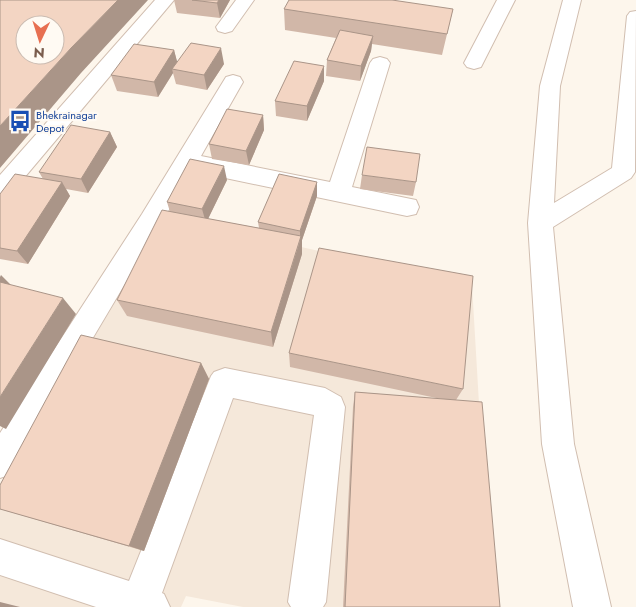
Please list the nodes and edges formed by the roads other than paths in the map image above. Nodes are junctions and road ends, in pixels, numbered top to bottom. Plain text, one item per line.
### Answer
1 (165, 0) edge
2 (245, 0) edge
3 (506, 0) edge
4 (572, 0) edge
5 (636, 16) edge
6 (225, 27) dead end
7 (380, 62) dead end
8 (474, 64) dead end
9 (233, 82) dead end
10 (186, 162) junction
11 (0, 191) edge
12 (338, 193) junction
13 (407, 207) dead end
14 (540, 223) junction
15 (0, 462) edge
16 (0, 557) edge
17 (307, 602) dead end
18 (145, 605) edge
19 (592, 607) edge

1 - 11 street
2 - 6 street
3 - 8 street
4 - 14 street
5 - 14 street
7 - 12 street
9 - 10 street
10 - 12 street
10 - 15 street
12 - 13 street
14 - 19 street
16 - 18 street
17 - 18 street

